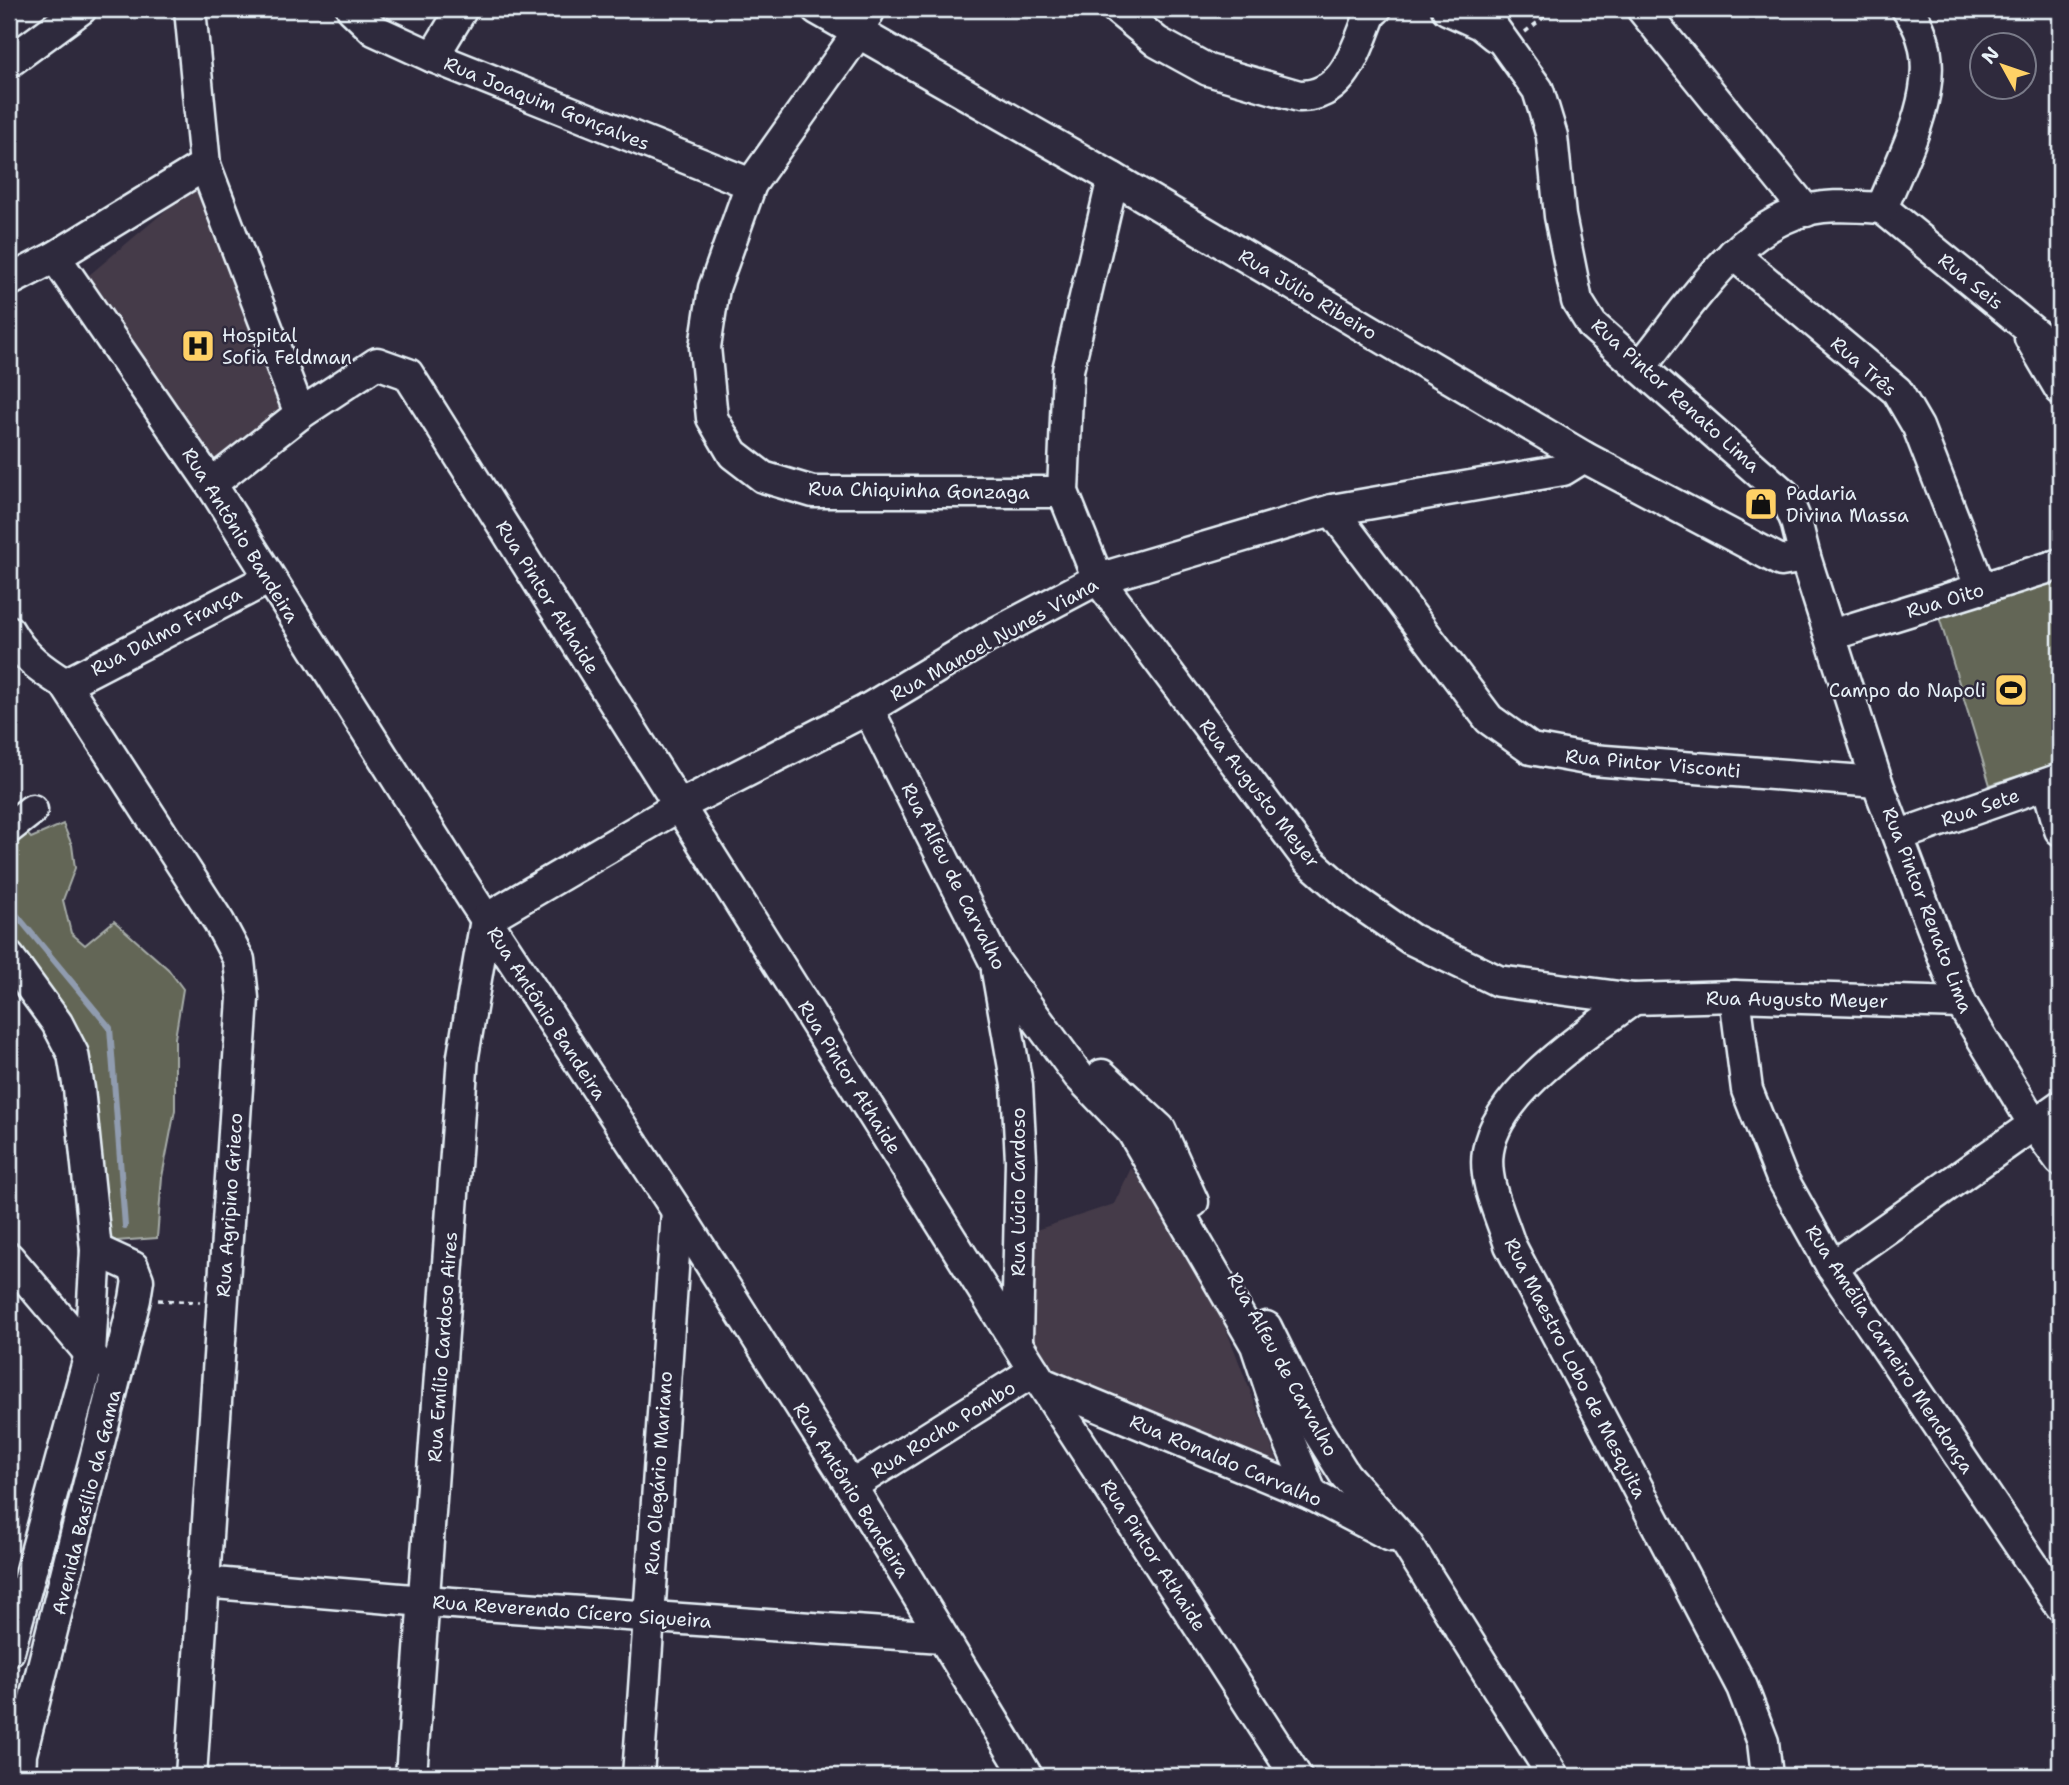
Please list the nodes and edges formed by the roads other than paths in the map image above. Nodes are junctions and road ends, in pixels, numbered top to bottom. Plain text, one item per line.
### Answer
1 (81, 9) edge
2 (190, 9) edge
3 (352, 9) edge
4 (462, 9) edge
5 (817, 9) edge
6 (1117, 9) edge
7 (1376, 9) edge
8 (1447, 9) edge
9 (1480, 9) edge
10 (1642, 9) edge
11 (1907, 9) edge
12 (864, 21) edge
13 (1506, 46) junction
14 (433, 57) junction
15 (9, 59) edge
16 (205, 165) junction
17 (1113, 178) junction
18 (751, 184) junction
19 (1882, 208) junction
20 (1806, 211) junction
21 (1733, 254) junction
22 (55, 257) junction
23 (9, 281) edge
24 (2017, 319) junction
25 (2060, 354) edge
26 (1641, 366) junction
27 (2060, 389) edge
28 (295, 403) junction
29 (1584, 457) junction
30 (211, 484) junction
31 (1063, 492) junction
32 (1332, 510) junction
33 (1805, 557) junction
34 (2060, 564) edge
35 (268, 579) junction
36 (1098, 579) junction
37 (1981, 589) junction
38 (9, 631) edge
39 (1830, 635) junction
40 (65, 684) junction
41 (868, 709) junction
42 (2054, 781) edge
43 (1877, 782) junction
44 (679, 806) junction
45 (2060, 830) edge
46 (1900, 835) junction
47 (486, 919) junction
48 (9, 957) edge
49 (995, 962) junction
50 (1735, 996) junction
51 (1634, 999) junction
52 (1961, 1003) junction
53 (1050, 1037) junction
54 (2060, 1106) edge
55 (2035, 1126) junction
56 (2060, 1160) edge
57 (677, 1211) junction
58 (96, 1250) junction
59 (9, 1258) edge
60 (1832, 1267) junction
61 (1017, 1340) junction
62 (90, 1354) junction
63 (1038, 1377) junction
64 (116, 1381) junction
65 (851, 1486) junction
66 (1312, 1495) junction
67 (1407, 1544) junction
68 (203, 1582) junction
69 (424, 1601) junction
70 (2060, 1605) edge
71 (647, 1616) junction
72 (942, 1637) junction
73 (9, 1651) edge
74 (17, 1760) edge
75 (191, 1776) edge
76 (411, 1776) edge
77 (638, 1776) edge
78 (1027, 1776) edge
79 (1296, 1776) edge
80 (1553, 1776) edge
81 (1767, 1776) edge

1 - 15 street
2 - 16 street
3 - 14 street, Rua Joaquim Gonçalves
4 - 14 street
5 - 12 street, Rua Júlio Ribeiro
6 - 7 street
8 - 13 street
9 - 13 street, Rua Pintor Renato Lima
10 - 20 street
11 - 19 street
12 - 17 street, Rua Júlio Ribeiro
12 - 18 street, Rua Chiquinha Gonzaga
13 - 26 street, Rua Pintor Renato Lima
14 - 18 street, Rua Joaquim Gonçalves
16 - 22 street
16 - 28 street
17 - 29 street, Rua Júlio Ribeiro
17 - 31 street
18 - 31 street, Rua Chiquinha Gonzaga
19 - 20 street
19 - 24 street, Rua Seis
20 - 21 street
21 - 26 street
21 - 37 street, Rua Três
22 - 23 street
22 - 30 street, Rua Antônio Bandeira
24 - 25 street, Rua Seis
24 - 27 street
26 - 33 street, Rua Pintor Renato Lima
28 - 30 street
28 - 44 street, Rua Pintor Athaide
29 - 32 street, Rua Manoel Nunes Viana
29 - 33 street, Rua Júlio Ribeiro
30 - 35 street, Rua Antônio Bandeira
31 - 36 street, Rua Augusto Meyer
32 - 36 street, Rua Manoel Nunes Viana
32 - 43 street, Rua Pintor Visconti
33 - 39 street, Rua Pintor Renato Lima
34 - 37 street, Rua Oito
35 - 40 street, Rua Dalmo França
35 - 47 street, Rua Antônio Bandeira
36 - 41 street, Rua Manoel Nunes Viana
36 - 51 street, Rua Augusto Meyer
37 - 39 street, Rua Oito
38 - 40 street
39 - 43 street, Rua Pintor Renato Lima
40 - 68 street, Rua Agripino Grieco
41 - 44 street, Rua Manoel Nunes Viana
41 - 49 street, Rua Alfeu de Carvalho
42 - 45 street
42 - 46 street, Rua Sete
43 - 46 street, Rua Pintor Renato Lima
44 - 47 street, Rua Manoel Nunes Viana
44 - 61 street, Rua Pintor Athaide
46 - 52 street, Rua Pintor Renato Lima
47 - 57 street, Rua Antônio Bandeira
47 - 69 street, Rua Emílio Cardoso Aires
48 - 58 street, Avenida Basílio da Gama
49 - 53 street, Rua Alfeu de Carvalho
49 - 61 street, Rua Lúcio Cardoso
50 - 51 street, Rua Augusto Meyer
50 - 52 street, Rua Augusto Meyer
50 - 60 street, Rua Amélia Carneiro Mendonça
51 - 81 street, Rua Maestro Lobo de Mesquita
52 - 55 street, Rua Pintor Renato Lima
53 - 66 street, Rua Alfeu de Carvalho
53 - 67 street, Rua Alfeu de Carvalho
54 - 55 street
55 - 56 street, Rua Pintor Renato Lima
55 - 60 street
57 - 65 street, Rua Antônio Bandeira
57 - 71 street, Rua Olegário Mariano
58 - 62 street, Avenida Basílio da Gama
58 - 64 street, Avenida Basílio da Gama
59 - 62 street
60 - 70 street, Rua Amélia Carneiro Mendonça
61 - 63 street, Rua Pintor Athaide
62 - 64 street
62 - 73 street, Avenida Basílio da Gama
63 - 65 street, Rua Rocha Pombo
63 - 66 street, Rua Ronaldo Carvalho
63 - 79 street, Rua Pintor Athaide
64 - 74 street, Avenida Basílio da Gama
65 - 72 street, Rua Antônio Bandeira
66 - 67 street, Rua Ronaldo Carvalho
67 - 80 street, Rua Alfeu de Carvalho
68 - 69 street, Rua Reverendo Cícero Siqueira
68 - 75 street, Rua Agripino Grieco
69 - 71 street, Rua Reverendo Cícero Siqueira
69 - 76 street, Rua Emílio Cardoso Aires
71 - 72 street, Rua Reverendo Cícero Siqueira
71 - 77 street, Rua Olegário Mariano
72 - 78 street, Rua Antônio Bandeira

